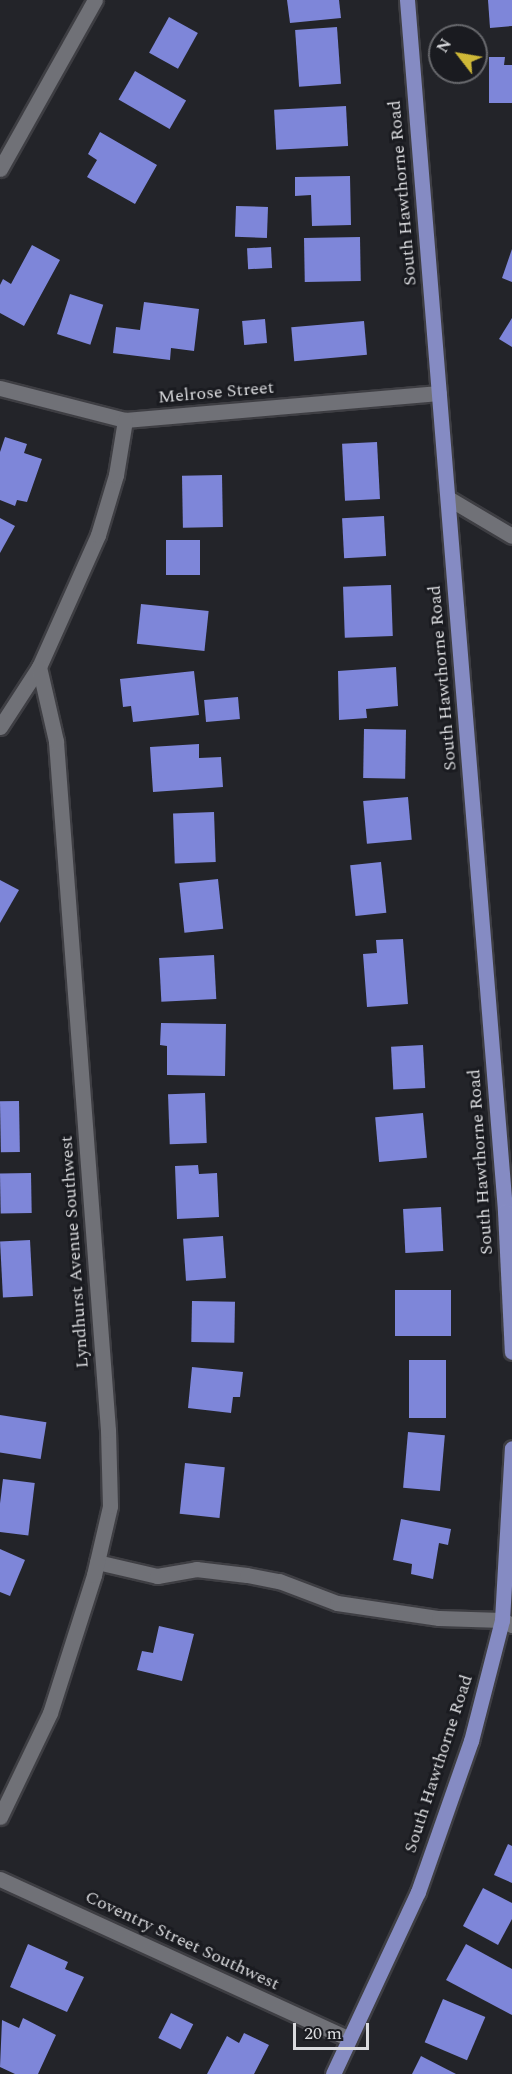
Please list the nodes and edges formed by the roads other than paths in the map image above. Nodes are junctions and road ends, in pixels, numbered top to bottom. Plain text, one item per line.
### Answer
1 (95, 0) edge
2 (407, 0) edge
3 (0, 169) edge
4 (0, 388) edge
5 (439, 393) junction
6 (125, 420) junction
7 (448, 498) junction
8 (512, 536) edge
9 (39, 667) junction
10 (0, 727) edge
11 (508, 1211) edge
12 (512, 1352) edge
13 (512, 1448) edge
14 (97, 1562) junction
15 (507, 1623) edge
16 (0, 1817) edge
17 (0, 1880) edge
18 (349, 2039) junction
19 (333, 2074) edge

1 - 3 street
2 - 5 main road, South Hawthorne Road
4 - 6 street, Melrose Street
5 - 6 street, Melrose Street
5 - 7 main road, South Hawthorne Road
6 - 9 street
7 - 8 street
7 - 11 main road, South Hawthorne Road
9 - 10 street
9 - 14 street, Lyndhurst Avenue Southwest
11 - 12 main road, South Hawthorne Road
13 - 15 main road, South Hawthorne Road
14 - 15 street
14 - 16 street, Lyndhurst Avenue Southwest
15 - 18 main road, South Hawthorne Road
17 - 18 street, Coventry Street Southwest
18 - 19 main road, South Hawthorne Road

